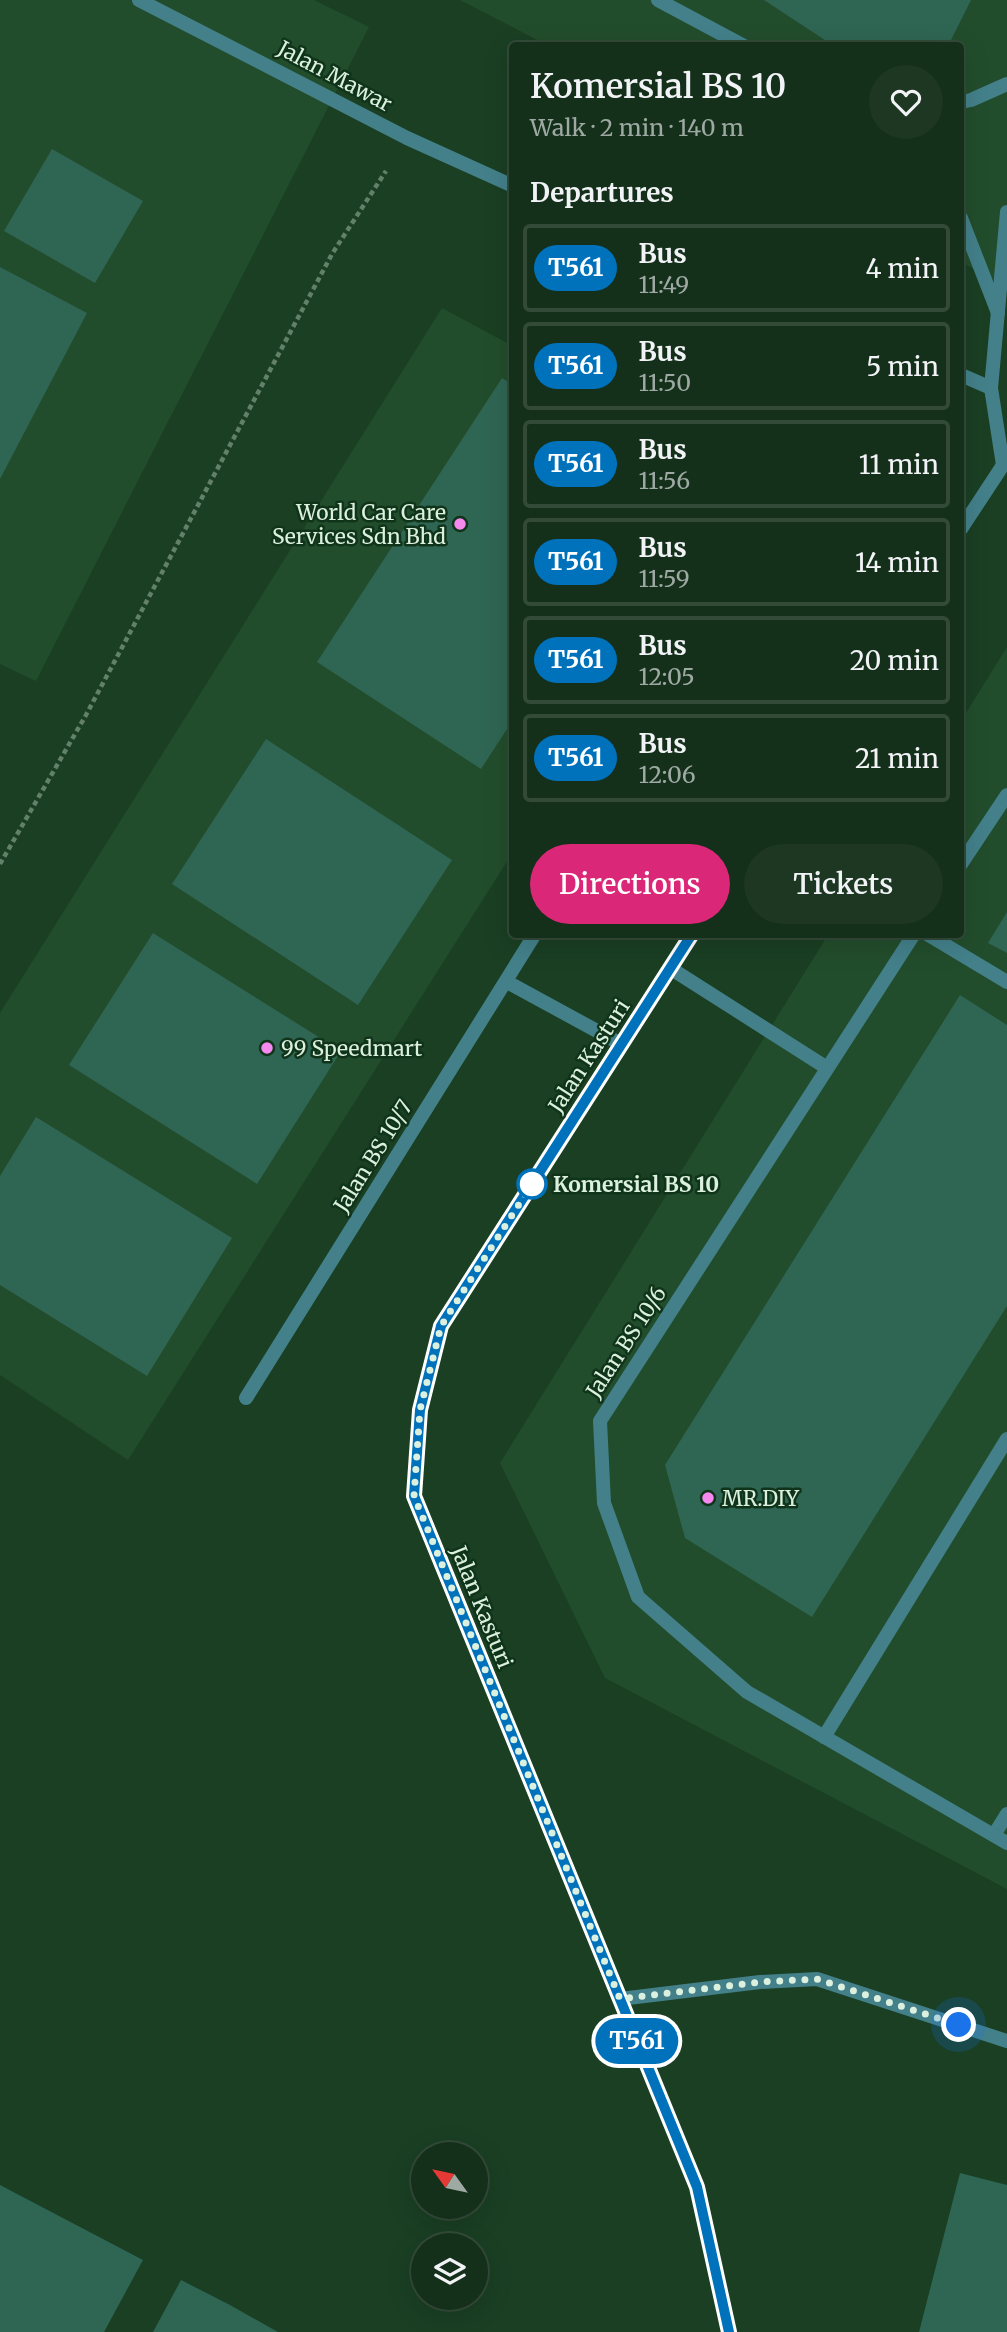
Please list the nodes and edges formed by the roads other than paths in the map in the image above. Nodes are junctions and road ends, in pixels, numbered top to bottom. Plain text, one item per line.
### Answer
1 (139, 0) edge
2 (659, 0) edge
3 (737, 42) edge
4 (1007, 84) edge
5 (964, 101) edge
6 (509, 184) edge
7 (1007, 212) edge
8 (964, 226) edge
9 (998, 313) junction
10 (964, 376) edge
11 (991, 388) junction
12 (1005, 466) edge
13 (964, 525) edge
14 (1007, 795) edge
15 (964, 860) edge
16 (532, 938) edge
17 (689, 938) edge
18 (911, 938) edge
19 (934, 938) edge
20 (670, 968) junction
21 (506, 982) junction
22 (1007, 982) edge
23 (621, 1044) junction
24 (827, 1068) junction
25 (246, 1398) dead end
26 (1007, 1438) edge
27 (824, 1737) junction
28 (1007, 1814) edge
29 (1000, 1839) edge
30 (620, 1999) junction
31 (1007, 2041) edge
32 (729, 2332) edge

1 - 6 street, Jalan Mawar
2 - 3 street
4 - 5 street
7 - 9 street
8 - 9 street
9 - 11 street
10 - 11 street
11 - 12 street
12 - 13 street
14 - 15 street
16 - 21 street, Jalan BS 10/7
17 - 20 street, Jalan Kasturi
18 - 24 street, Jalan BS 10/6
19 - 22 street
20 - 23 street, Jalan Kasturi
20 - 24 street
21 - 23 street
21 - 25 street, Jalan BS 10/7
23 - 30 street, Jalan Kasturi
24 - 27 street, Jalan BS 10/6
26 - 27 street
27 - 29 street, Jalan BS 10/6
28 - 29 street
30 - 31 street
30 - 32 street, Jalan Kasturi

